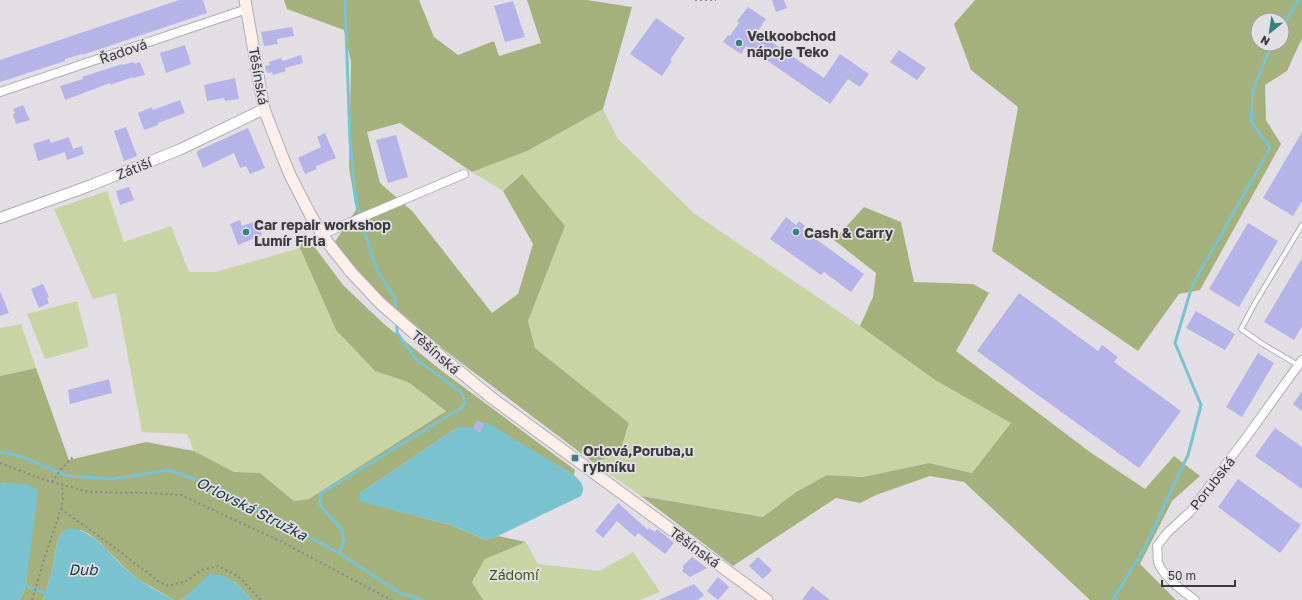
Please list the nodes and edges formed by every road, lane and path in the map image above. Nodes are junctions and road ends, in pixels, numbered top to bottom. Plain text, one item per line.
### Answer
1 (695, 0) edge
2 (716, 0) edge
3 (246, 5) edge
4 (0, 92) edge
5 (264, 109) junction
6 (464, 174) dead end
7 (0, 218) edge
8 (1302, 225) edge
9 (322, 234) junction
10 (1300, 362) edge
11 (73, 456) dead end
12 (0, 463) edge
13 (52, 482) junction
14 (62, 485) junction
15 (61, 510) junction
16 (32, 600) edge
17 (261, 600) edge
18 (391, 600) edge
19 (767, 600) edge
20 (1195, 600) edge

1 - 2 path
3 - 4 street, Řadová
3 - 5 main road, Těšínská
5 - 7 street, Zátiší
5 - 9 main road, Těšínská
6 - 9 street
8 - 10 lane
9 - 19 main road, Těšínská
10 - 20 street, Porubská
11 - 13 path
12 - 13 path
13 - 14 path
14 - 15 path
14 - 18 path
15 - 16 path
15 - 17 path

